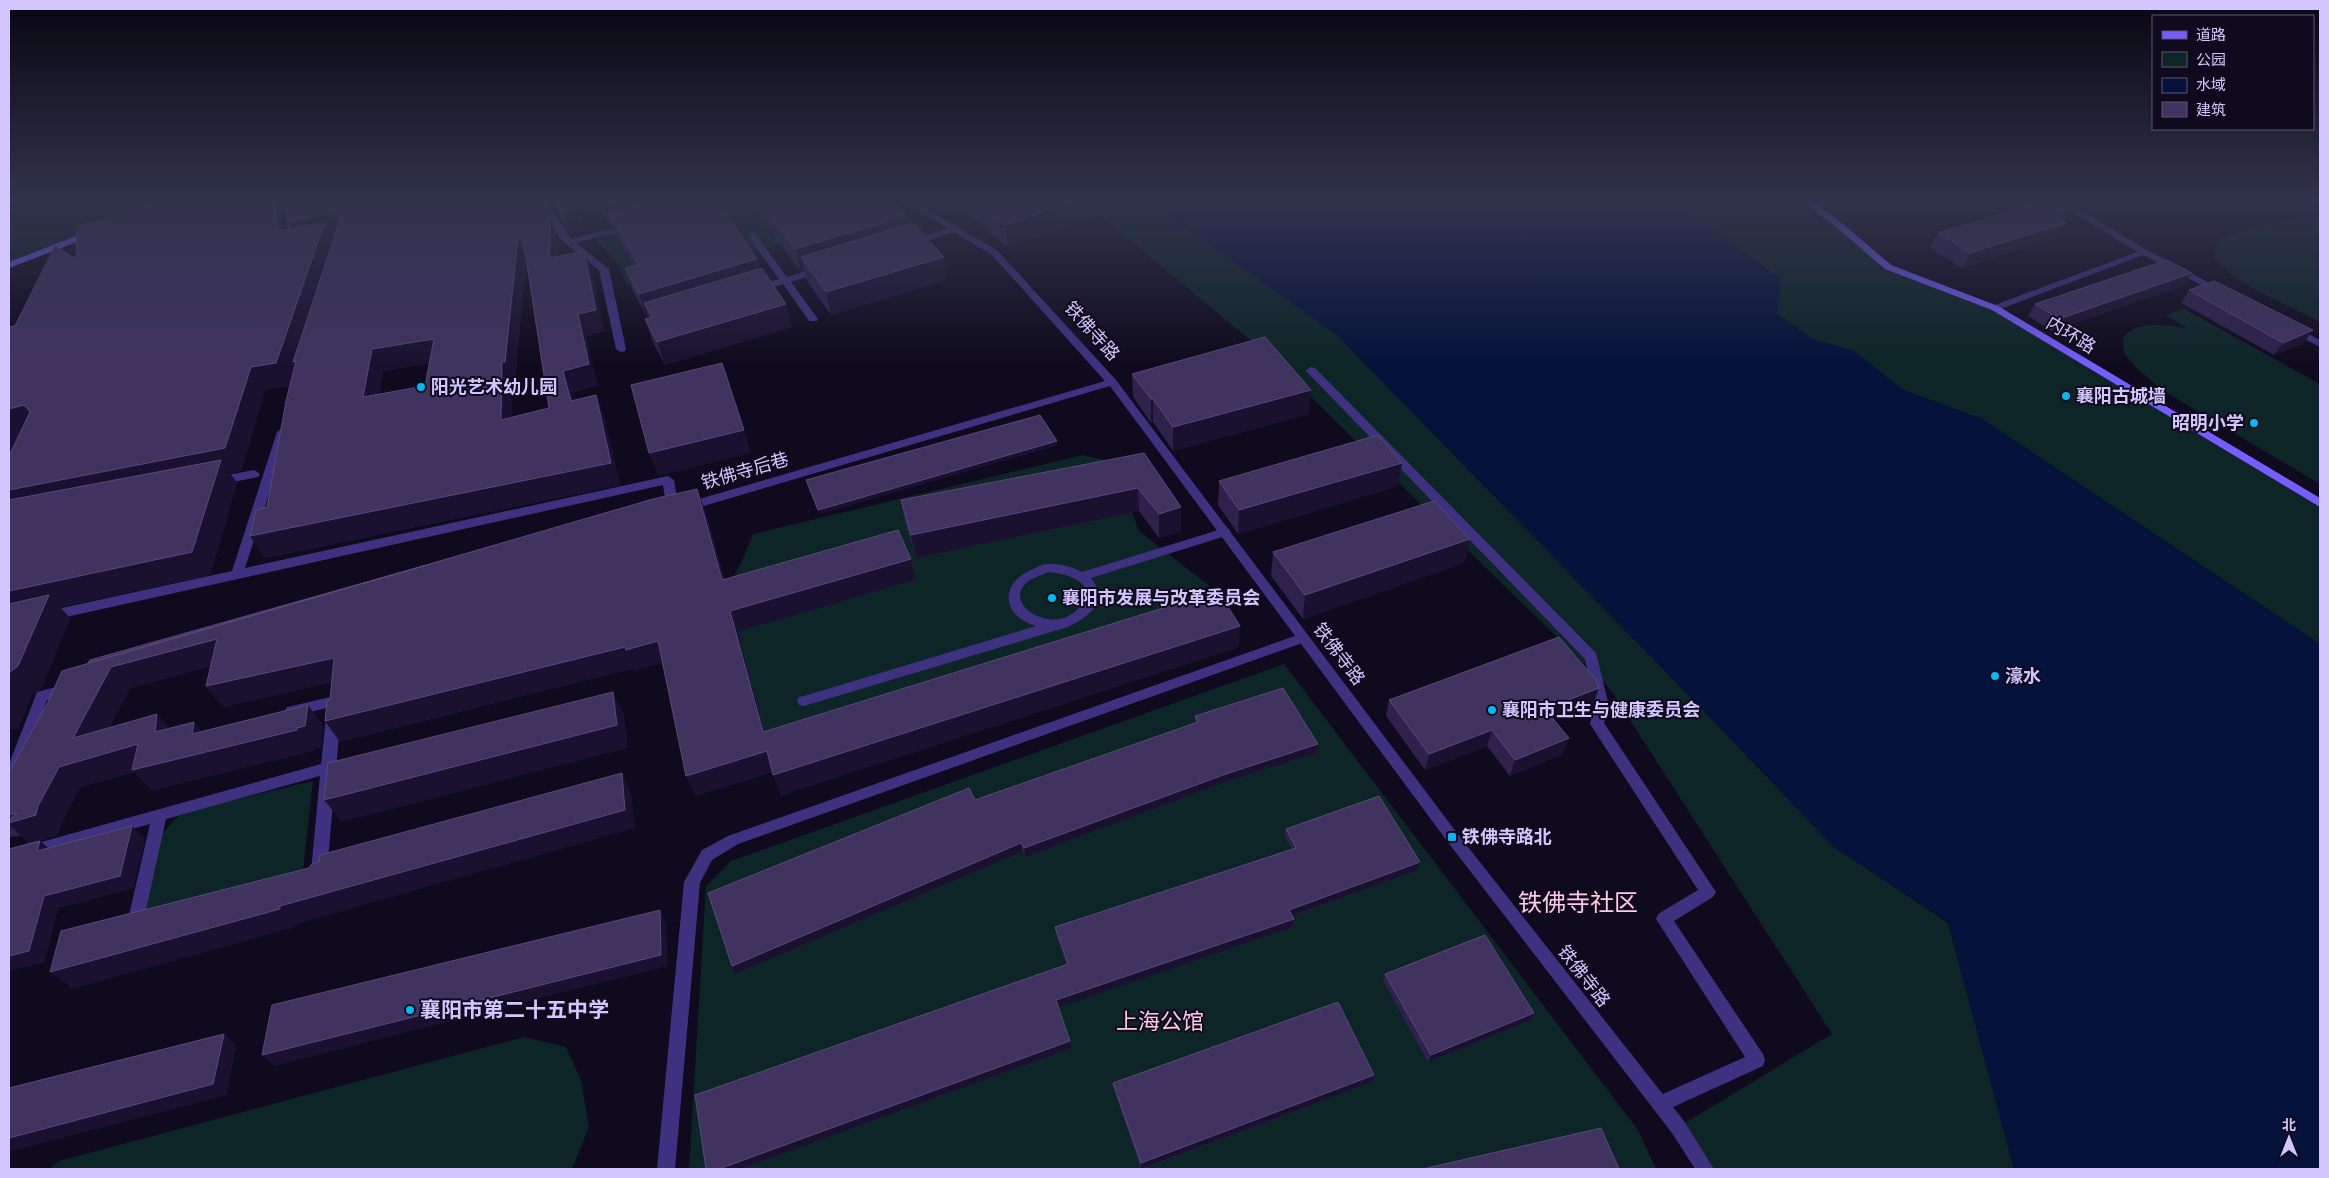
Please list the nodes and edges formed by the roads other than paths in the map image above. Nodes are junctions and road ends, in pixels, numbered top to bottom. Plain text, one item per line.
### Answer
1 (36, 255) edge
2 (586, 255) edge
3 (767, 255) edge
4 (997, 255) edge
5 (1875, 255) edge
6 (2136, 255) edge
7 (2150, 255) edge
8 (9, 266) edge
9 (833, 266) edge
10 (786, 280) junction
11 (749, 291) edge
12 (2232, 298) edge
13 (1995, 308) junction
14 (814, 319) dead end
15 (2285, 325) edge
16 (2320, 344) edge
17 (621, 350) dead end
18 (1311, 370) dead end
19 (1112, 382) junction
20 (285, 424) edge
21 (254, 474) dead end
22 (205, 483) edge
23 (2320, 503) edge
24 (1225, 532) junction
25 (237, 574) junction
26 (1082, 576) junction
27 (37, 618) edge
28 (1065, 622) junction
29 (1303, 638) junction
30 (80, 685) edge
31 (804, 701) dead end
32 (279, 714) edge
33 (328, 768) junction
34 (9, 782) edge
35 (159, 816) junction
36 (9, 857) edge
37 (309, 881) edge
38 (155, 920) edge
39 (1660, 1104) junction
40 (666, 1169) edge
41 (1706, 1169) edge

1 - 8 street
2 - 17 street
3 - 10 street
4 - 19 street, 铁佛寺路
5 - 13 street, 内环路
6 - 13 street
7 - 12 street
9 - 10 street
10 - 11 street
10 - 14 street
13 - 23 street, 内环路
15 - 16 street
18 - 39 street
19 - 24 street, 铁佛寺路
19 - 25 street, 铁佛寺后巷
20 - 25 street
21 - 22 street
24 - 26 street
24 - 29 street, 铁佛寺路
25 - 27 street
26 - 28 street
26 - 28 street
28 - 31 street
29 - 39 street, 铁佛寺路
29 - 40 street
30 - 34 street
32 - 33 street
33 - 35 street
33 - 37 street
35 - 36 street
35 - 38 street
39 - 41 street, 铁佛寺路

